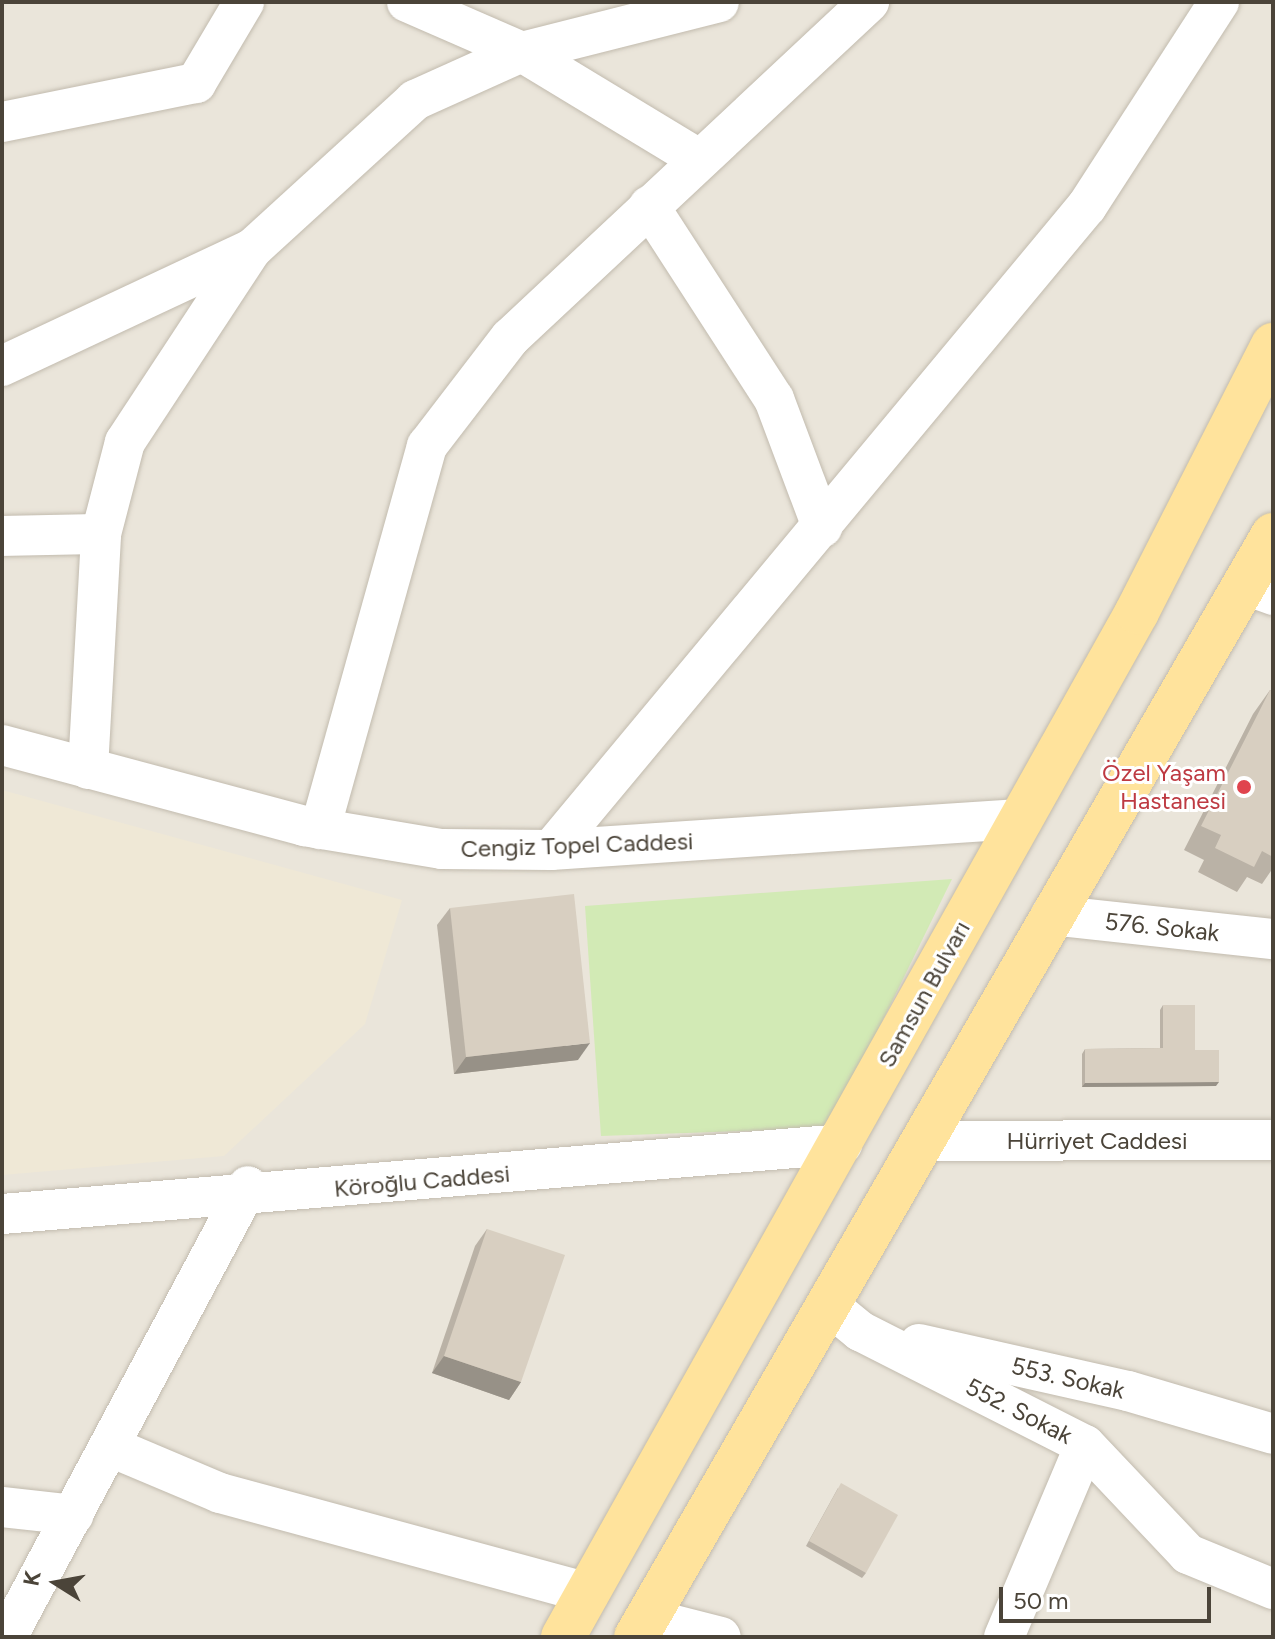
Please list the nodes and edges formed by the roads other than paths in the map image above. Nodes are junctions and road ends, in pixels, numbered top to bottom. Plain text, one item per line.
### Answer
1 (244, 2) edge
2 (407, 2) edge
3 (719, 2) edge
4 (869, 2) edge
5 (1219, 2) edge
6 (522, 52) junction
7 (2, 122) edge
8 (699, 159) junction
9 (649, 206) junction
10 (252, 249) junction
11 (1273, 345) edge
12 (2, 366) edge
13 (822, 527) junction
14 (101, 534) junction
15 (1273, 535) edge
16 (2, 536) edge
17 (1258, 590) edge
18 (2, 745) edge
19 (88, 769) junction
20 (1020, 819) junction
21 (320, 829) junction
22 (551, 850) junction
23 (1051, 915) junction
24 (1273, 939) edge
25 (1273, 1140) edge
26 (922, 1141) junction
27 (842, 1144) junction
28 (246, 1190) junction
29 (2, 1214) edge
30 (827, 1304) junction
31 (860, 1331) junction
32 (1273, 1434) edge
33 (1085, 1445) junction
34 (111, 1447) junction
35 (2, 1507) edge
36 (74, 1515) junction
37 (1273, 1589) edge
38 (589, 1593) junction
39 (642, 1631) edge
40 (7, 1637) edge
41 (563, 1637) edge
42 (721, 1637) edge
43 (1004, 1637) edge

1 - 7 street
2 - 6 street
3 - 6 street
4 - 8 street
5 - 13 street
6 - 8 street
6 - 10 street
8 - 9 street
9 - 13 street
9 - 21 street
10 - 12 street
10 - 14 street
11 - 20 main road, Samsun Bulvarı
13 - 22 street
14 - 16 street
14 - 19 street
15 - 17 main road
17 - 23 main road
18 - 19 street, Cengiz Topel Caddesi
19 - 21 street, Cengiz Topel Caddesi
20 - 22 street, Cengiz Topel Caddesi
20 - 27 main road, Samsun Bulvarı
21 - 22 street, Cengiz Topel Caddesi
23 - 24 street, 576. Sokak
23 - 26 main road
25 - 26 street, Hürriyet Caddesi
26 - 27 main road
26 - 30 main road
27 - 28 street, Köroğlu Caddesi
27 - 38 main road, Samsun Bulvarı
28 - 29 street, Köroğlu Caddesi
28 - 34 street
30 - 31 street, 552. Sokak
30 - 39 main road
31 - 32 street, 553. Sokak
31 - 33 street, 552. Sokak
33 - 37 street, 552. Sokak
33 - 43 street
34 - 36 street
34 - 38 street
35 - 36 street
36 - 40 street
38 - 41 main road, Samsun Bulvarı
39 - 42 street

